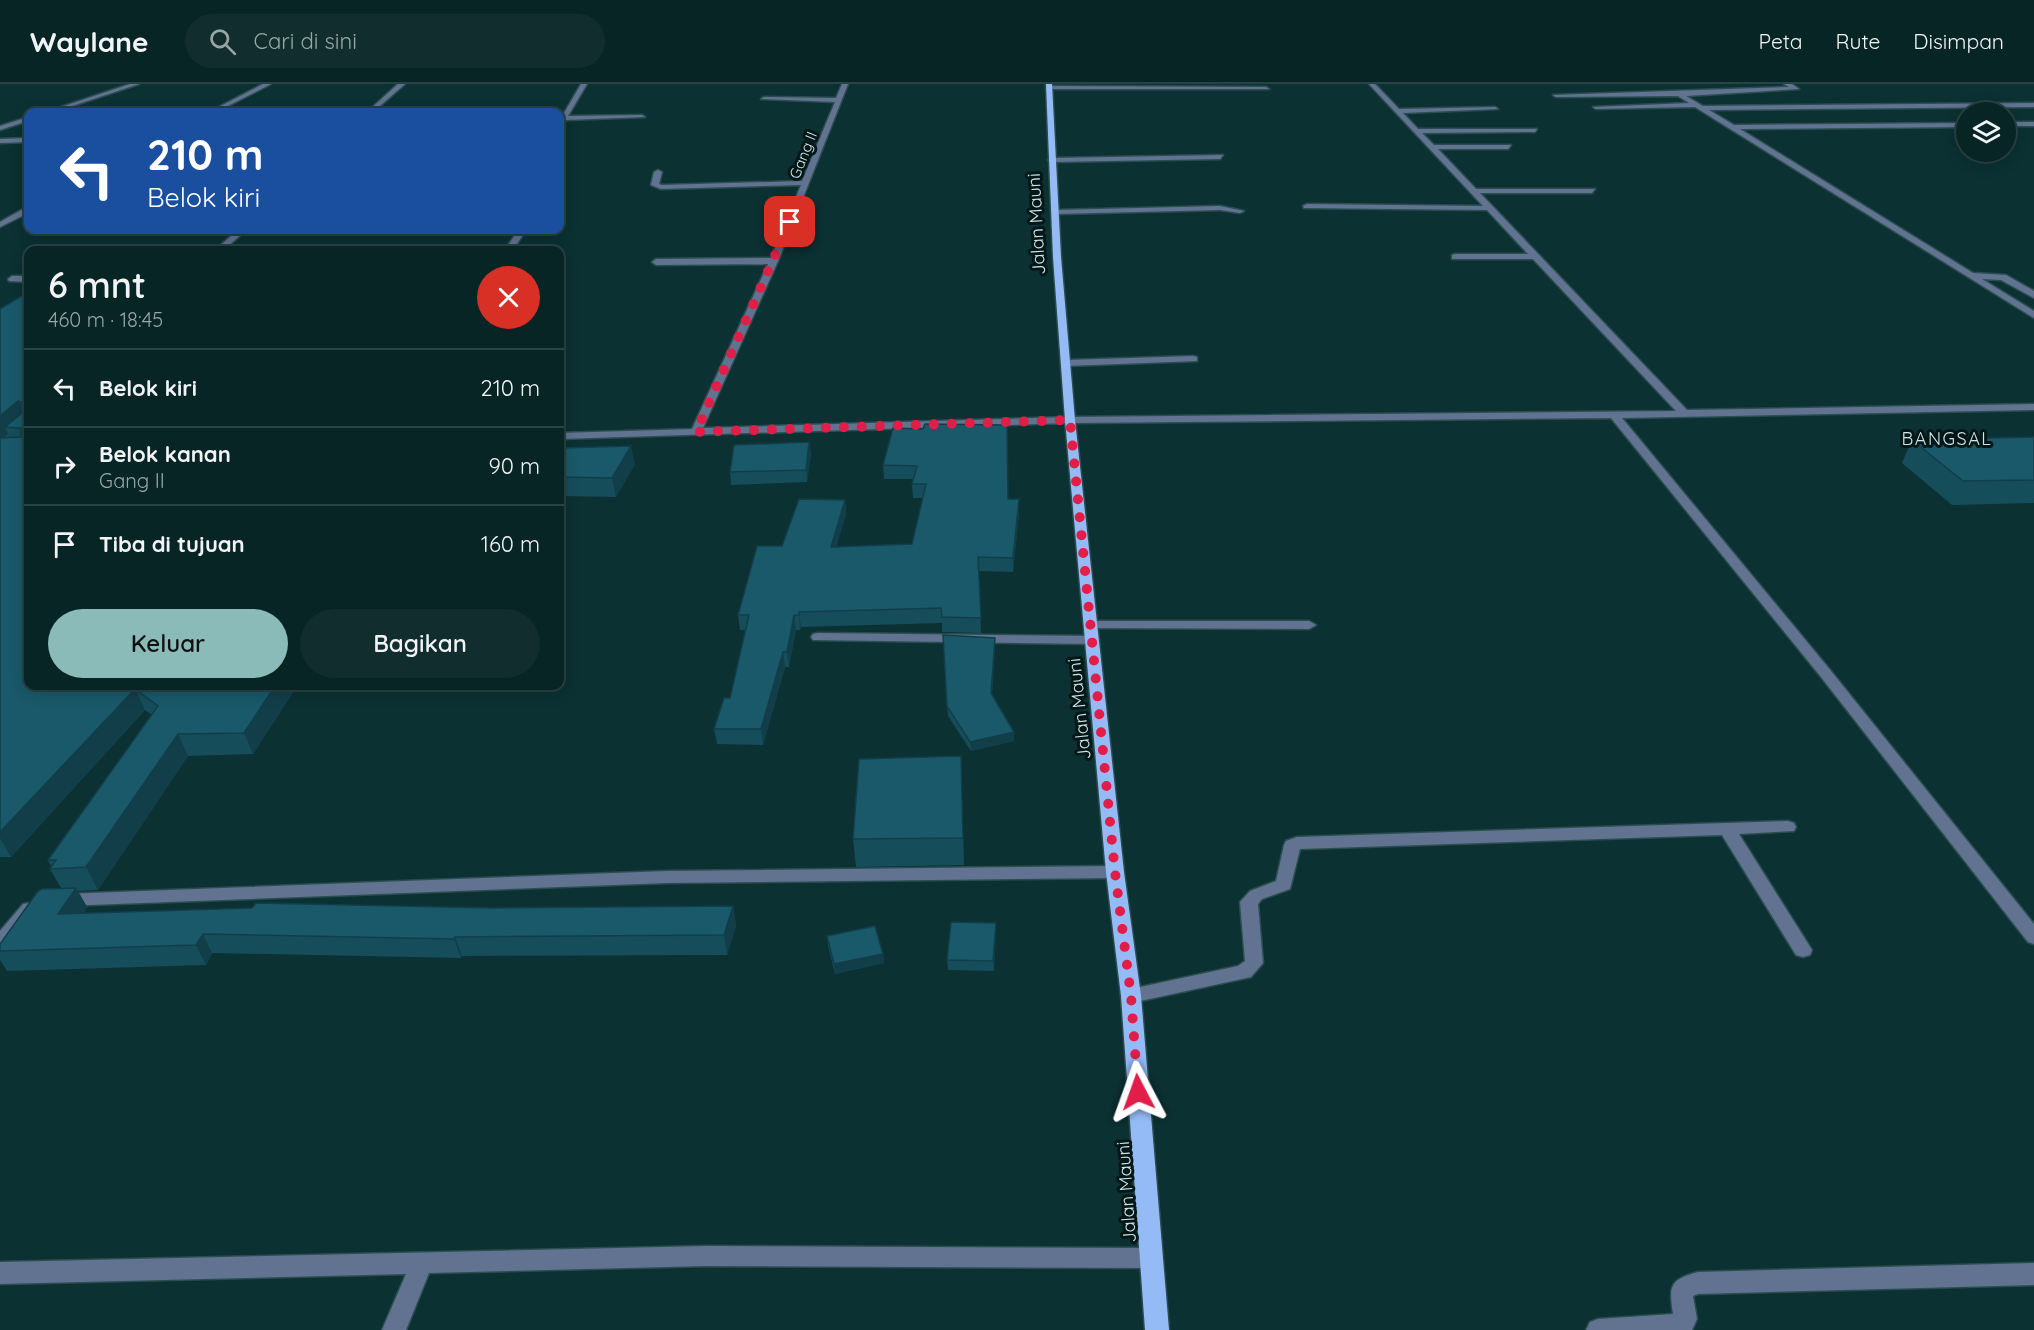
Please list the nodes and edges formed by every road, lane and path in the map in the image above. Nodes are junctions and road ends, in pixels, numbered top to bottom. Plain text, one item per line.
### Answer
1 (136, 84) edge
2 (268, 84) edge
3 (402, 84) edge
4 (584, 84) edge
5 (845, 84) edge
6 (1372, 84) edge
7 (1787, 84) edge
8 (1049, 86) edge
9 (1266, 89) dead end
10 (1679, 94) junction
11 (1556, 95) dead end
12 (764, 99) dead end
13 (839, 100) junction
14 (2034, 105) edge
15 (1596, 107) dead end
16 (1700, 107) junction
17 (61, 108) edge
18 (220, 108) edge
19 (375, 108) edge
20 (1495, 108) dead end
21 (1398, 111) junction
22 (642, 117) dead end
23 (564, 118) joint
24 (24, 120) edge
25 (1956, 124) edge
26 (2016, 124) edge
27 (2034, 124) edge
28 (1735, 127) junction
29 (0, 128) edge
30 (1535, 130) dead end
31 (1418, 131) junction
32 (24, 140) edge
33 (0, 141) edge
34 (1432, 147) junction
35 (1508, 147) dead end
36 (1220, 157) dead end
37 (1052, 160) junction
38 (658, 172) dead end
39 (703, 173) dead end
40 (1466, 182) junction
41 (1512, 182) dead end
42 (806, 183) junction
43 (699, 186) junction
44 (1592, 190) dead end
45 (1475, 191) junction
46 (1298, 197) dead end
47 (1490, 208) junction
48 (1240, 211) dead end
49 (24, 212) edge
50 (1056, 213) junction
51 (0, 225) edge
52 (237, 234) edge
53 (224, 246) edge
54 (1536, 256) junction
55 (1455, 257) dead end
56 (774, 261) junction
57 (656, 262) dead end
58 (1974, 276) junction
59 (12, 279) dead end
60 (24, 279) edge
61 (2034, 295) edge
62 (2034, 315) edge
63 (1193, 359) dead end
64 (1065, 363) junction
65 (2034, 407) edge
66 (1684, 413) junction
67 (1614, 415) junction
68 (1070, 420) junction
69 (696, 432) junction
70 (564, 436) edge
71 (1309, 625) dead end
72 (1091, 632) junction
73 (818, 637) dead end
74 (1788, 827) dead end
75 (1727, 829) junction
76 (1115, 872) junction
77 (2034, 937) edge
78 (0, 943) edge
79 (1803, 950) dead end
80 (1131, 996) junction
81 (1150, 1258) junction
82 (421, 1264) junction
83 (0, 1274) edge
84 (2034, 1274) edge
85 (394, 1330) edge
86 (1157, 1330) edge
87 (1598, 1330) edge

1 - 17 street
2 - 18 street
3 - 19 street
4 - 23 street
5 - 13 street, Gang II
6 - 21 street
7 - 10 street
8 - 9 street
8 - 37 main road, Jalan Mauni
10 - 11 street
10 - 16 street
12 - 13 street
13 - 42 street, Gang II
14 - 16 street
15 - 16 street
16 - 28 street
20 - 21 street
21 - 31 street
22 - 23 street
24 - 29 street
25 - 28 street
26 - 27 street
28 - 58 street
30 - 31 street
31 - 34 street
32 - 33 street
34 - 35 street
34 - 40 street
36 - 37 street
37 - 50 main road, Jalan Mauni
38 - 43 street
39 - 43 street
40 - 41 street
40 - 45 street
42 - 43 street
42 - 56 street, Gang II
44 - 45 street
45 - 47 street
46 - 47 street
47 - 54 street
48 - 50 street
49 - 51 street
50 - 64 main road, Jalan Mauni
52 - 53 street
54 - 55 street
54 - 66 street
56 - 57 street
56 - 69 street, Gang II
58 - 61 street
58 - 62 street
59 - 60 street
63 - 64 street
64 - 68 main road, Jalan Mauni
65 - 66 street
66 - 67 street
67 - 68 street
67 - 77 street
68 - 69 street
68 - 72 main road, Jalan Mauni
69 - 70 street
71 - 72 street
72 - 73 street
72 - 76 main road, Jalan Mauni
74 - 75 street
75 - 79 street
75 - 80 street
76 - 78 street
76 - 80 main road, Jalan Mauni
80 - 81 main road, Jalan Mauni
81 - 82 street
81 - 86 main road, Jalan Mauni
82 - 83 street
82 - 85 street
84 - 87 street

